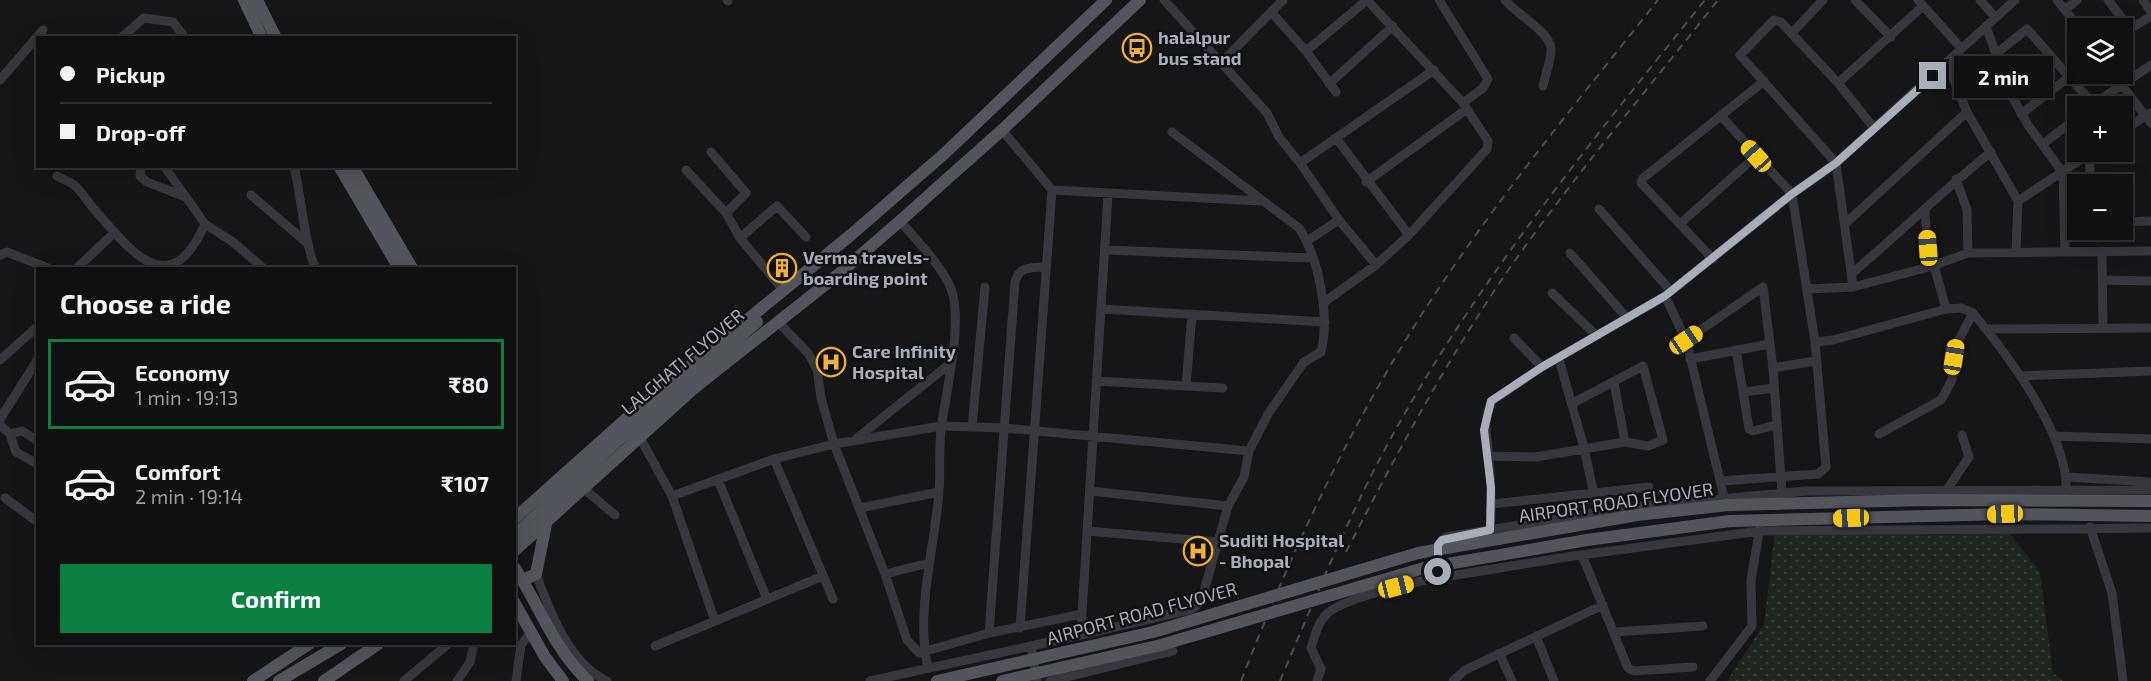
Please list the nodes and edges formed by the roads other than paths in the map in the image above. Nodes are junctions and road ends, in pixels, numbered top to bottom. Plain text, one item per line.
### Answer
1 (244, 0) edge
2 (257, 0) edge
3 (1106, 0) edge
4 (1140, 0) edge
5 (1164, 0) edge
6 (1282, 0) edge
7 (1439, 0) edge
8 (1505, 0) edge
9 (1823, 0) edge
10 (1855, 0) edge
11 (1980, 0) edge
12 (2015, 0) edge
13 (2057, 0) edge
14 (2077, 0) edge
15 (2108, 0) edge
16 (2143, 0) edge
17 (1921, 3) edge
18 (2065, 10) junction
19 (1271, 12) junction
20 (2151, 14) edge
21 (1995, 17) junction
22 (2071, 18) edge
23 (1393, 26) junction
24 (1986, 26) junction
25 (43, 30) dead end
26 (1792, 33) junction
27 (38, 36) edge
28 (123, 36) edge
29 (184, 36) edge
30 (261, 36) edge
31 (275, 36) edge
32 (1891, 37) junction
33 (36, 38) edge
34 (1961, 48) junction
35 (1306, 51) junction
36 (1996, 54) junction
37 (1221, 63) junction
38 (1947, 63) junction
39 (2151, 65) edge
40 (1434, 70) junction
41 (2067, 75) edge
42 (2067, 79) edge
43 (0, 80) edge
44 (1764, 81) junction
45 (1838, 83) junction
46 (1329, 84) junction
47 (2075, 84) edge
48 (2121, 85) junction
49 (1543, 86) dead end
50 (1336, 92) dead end
51 (2085, 96) edge
52 (2106, 96) edge
53 (1465, 106) junction
54 (1967, 112) junction
55 (2021, 114) junction
56 (1722, 117) junction
57 (2150, 117) edge
58 (2067, 125) edge
59 (2133, 126) edge
60 (1874, 128) junction
61 (1002, 130) junction
62 (1172, 132) dead end
63 (1336, 138) junction
64 (2043, 144) junction
65 (711, 152) dead end
66 (1991, 152) junction
67 (1756, 156) junction
68 (2077, 162) edge
69 (1300, 163) junction
70 (1836, 163) junction
71 (141, 168) edge
72 (165, 168) edge
73 (294, 168) edge
74 (340, 168) edge
75 (353, 168) edge
76 (686, 170) dead end
77 (2063, 172) junction
78 (57, 176) dead end
79 (1956, 179) junction
80 (1366, 182) junction
81 (1052, 190) junction
82 (1792, 194) junction
83 (251, 195) dead end
84 (1108, 195) junction
85 (186, 197) junction
86 (1261, 201) junction
87 (2018, 201) junction
88 (1599, 209) dead end
89 (1925, 211) junction
90 (726, 213) junction
91 (874, 216) junction
92 (1339, 220) junction
93 (900, 221) junction
94 (2151, 221) edge
95 (2133, 222) edge
96 (1682, 223) junction
97 (1846, 223) junction
98 (2065, 223) joint
99 (205, 224) junction
100 (114, 233) junction
101 (1409, 235) junction
102 (806, 237) dead end
103 (740, 238) junction
104 (1307, 241) junction
105 (306, 242) junction
106 (1105, 250) junction
107 (2102, 251) junction
108 (2151, 251) edge
109 (2, 252) edge
110 (2016, 252) junction
111 (2065, 252) junction
112 (1570, 253) dead end
113 (1968, 253) junction
114 (1312, 258) junction
115 (1713, 259) junction
116 (1376, 265) junction
117 (1931, 266) junction
118 (45, 267) edge
119 (78, 267) edge
120 (262, 267) edge
121 (315, 267) edge
122 (398, 267) edge
123 (411, 267) edge
124 (1045, 267) junction
125 (1851, 274) junction
126 (2102, 280) junction
127 (2151, 281) edge
128 (985, 287) dead end
129 (1853, 287) junction
130 (1807, 289) junction
131 (783, 290) junction
132 (1552, 293) dead end
133 (1668, 293) junction
134 (1323, 303) junction
135 (1101, 309) junction
136 (1946, 309) junction
137 (1973, 313) junction
138 (1192, 314) junction
139 (1627, 318) junction
140 (778, 322) junction
141 (1325, 322) junction
142 (2103, 326) junction
143 (36, 328) edge
144 (2151, 328) edge
145 (1986, 329) junction
146 (1596, 335) junction
147 (1514, 338) dead end
148 (1686, 340) junction
149 (1815, 342) junction
150 (1770, 344) junction
151 (1736, 350) junction
152 (1559, 359) junction
153 (1690, 359) junction
154 (0, 360) edge
155 (36, 361) edge
156 (1815, 361) junction
157 (951, 363) junction
158 (1542, 367) junction
159 (1773, 368) junction
160 (2151, 371) edge
161 (2020, 376) junction
162 (1096, 381) junction
163 (1614, 383) junction
164 (1186, 386) junction
165 (1223, 388) dead end
166 (1774, 388) junction
167 (1743, 392) junction
168 (1573, 403) junction
169 (0, 419) edge
170 (0, 425) edge
171 (941, 426) junction
172 (1776, 426) junction
173 (972, 427) junction
174 (1005, 428) junction
175 (1035, 431) junction
176 (10, 434) junction
177 (1879, 434) dead end
178 (1962, 435) dead end
179 (639, 436) junction
180 (1094, 436) junction
181 (2055, 436) junction
182 (2151, 439) edge
183 (36, 440) edge
184 (855, 440) junction
185 (1625, 442) junction
186 (834, 444) junction
187 (1584, 448) junction
188 (1249, 451) junction
189 (1489, 456) junction
190 (774, 459) junction
191 (36, 461) edge
192 (1781, 476) junction
193 (2067, 477) junction
194 (718, 480) junction
195 (1721, 481) junction
196 (2151, 482) edge
197 (1648, 487) dead end
198 (583, 488) junction
199 (2151, 490) edge
200 (1091, 491) junction
201 (1593, 491) junction
202 (1946, 491) junction
203 (939, 492) junction
204 (1782, 493) junction
205 (543, 494) junction
206 (2066, 494) junction
207 (672, 496) junction
208 (1885, 496) junction
209 (5, 498) dead end
210 (1726, 501) junction
211 (2151, 501) edge
212 (1492, 504) junction
213 (1228, 506) junction
214 (860, 508) junction
215 (516, 510) edge
216 (1598, 513) junction
217 (615, 515) dead end
218 (2151, 516) edge
219 (516, 517) edge
220 (36, 519) edge
221 (546, 523) junction
222 (1759, 526) junction
223 (2090, 527) junction
224 (2151, 528) edge
225 (1490, 530) junction
226 (1087, 531) junction
227 (516, 534) edge
228 (1217, 542) junction
229 (516, 549) edge
230 (1582, 555) junction
231 (929, 563) junction
232 (516, 570) edge
233 (536, 574) junction
234 (885, 574) junction
235 (823, 576) junction
236 (1444, 577) junction
237 (523, 580) junction
238 (767, 599) junction
239 (833, 599) dead end
240 (516, 605) edge
241 (1603, 605) junction
242 (1082, 614) junction
243 (715, 621) junction
244 (1703, 626) dead end
245 (1020, 628) junction
246 (531, 632) junction
247 (1615, 632) junction
248 (989, 633) junction
249 (1081, 635) junction
250 (1536, 636) junction
251 (307, 645) edge
252 (339, 645) edge
253 (377, 645) edge
254 (447, 645) edge
255 (474, 645) edge
256 (655, 646) dead end
257 (1031, 646) junction
258 (1173, 651) dead end
259 (924, 652) junction
260 (1499, 653) junction
261 (928, 668) junction
262 (1693, 668) dead end
263 (1465, 670) junction
264 (252, 681) edge
265 (279, 681) edge
266 (324, 681) edge
267 (404, 681) edge
268 (457, 681) edge
269 (516, 681) edge
270 (563, 681) edge
271 (588, 681) edge
272 (607, 681) edge
273 (870, 681) edge
274 (938, 681) edge
275 (1002, 681) edge
276 (1037, 681) edge
277 (1050, 681) edge
278 (1317, 681) edge
279 (1453, 681) edge
280 (1470, 681) edge
281 (1512, 681) edge
282 (1554, 681) edge
283 (1710, 681) edge
284 (2124, 681) edge

1 - 30 main road
2 - 31 main road
3 - 91 main road
4 - 61 main road
5 - 37 street
6 - 19 street
7 - 53 street
8 - 49 street
9 - 26 street
10 - 32 street
11 - 21 street
12 - 21 street
13 - 18 street
14 - 18 street
15 - 20 street
16 - 20 street
17 - 32 street
17 - 34 street
18 - 22 street
19 - 35 street
19 - 37 street
21 - 24 street
23 - 35 street
23 - 40 street
23 - 46 street
24 - 34 street
24 - 36 street
25 - 27 street
26 - 44 street
26 - 45 street
28 - 29 street
32 - 45 street
33 - 43 street
34 - 38 street
35 - 46 street
36 - 41 street
36 - 55 street
37 - 69 street
38 - 54 street
38 - 60 street
39 - 48 street
40 - 53 street
40 - 63 street
42 - 55 street
44 - 56 street
44 - 70 street
45 - 60 street
46 - 50 street
47 - 51 street
48 - 52 street
48 - 57 street
53 - 80 street
53 - 101 street
54 - 66 street
54 - 97 street
55 - 64 street
56 - 67 street
56 - 96 street
57 - 59 street
58 - 64 street
60 - 70 street
61 - 81 street
61 - 93 main road
62 - 86 street
63 - 69 street
63 - 80 street
64 - 77 street
65 - 90 street
66 - 79 street
66 - 87 street
67 - 82 street
67 - 96 street
68 - 77 street
69 - 92 street
70 - 82 street
70 - 97 street
71 - 85 street
72 - 85 street
73 - 105 street
74 - 122 main road
75 - 123 main road
76 - 90 street
77 - 87 street
77 - 98 street
78 - 100 street
79 - 89 street
79 - 113 street
80 - 101 street
81 - 84 street
81 - 124 street
82 - 115 street
82 - 130 street
83 - 105 street
84 - 86 street
84 - 106 street
85 - 99 street
86 - 104 street
87 - 110 street
88 - 133 street
89 - 117 street
89 - 125 street
90 - 103 street
91 - 131 main road
91 - 227 main road, LALGHATI FLYOVER
92 - 104 street
92 - 116 street
93 - 140 main road
93 - 157 street
94 - 95 street
96 - 115 street
97 - 125 street
98 - 111 street
99 - 100 street
99 - 120 street
100 - 119 street
101 - 116 street
102 - 103 street
103 - 131 street
104 - 114 street
105 - 121 street
106 - 114 street
106 - 135 street
107 - 108 street
107 - 111 street
107 - 126 street
109 - 118 street
110 - 111 street
110 - 113 street
112 - 139 street
113 - 117 street
114 - 134 street
115 - 133 street
116 - 134 street
117 - 129 street
117 - 136 street
124 - 174 street
124 - 175 street
125 - 129 street
126 - 127 street
126 - 142 street
128 - 173 street
129 - 130 street
130 - 149 street
131 - 205 main road
132 - 146 street
133 - 139 street
133 - 148 street
134 - 141 street
135 - 138 street
135 - 162 street
136 - 137 street
136 - 149 street
137 - 145 street
137 - 177 street
138 - 141 street
138 - 164 street
139 - 146 street
140 - 179 main road
140 - 186 street
141 - 188 street
142 - 144 street
142 - 145 street
143 - 154 street
145 - 161 street
146 - 152 street
147 - 158 street
148 - 150 street
148 - 153 street
149 - 156 street
150 - 151 street
150 - 159 street
151 - 153 street
151 - 167 street
152 - 158 street
152 - 168 street
153 - 195 street
155 - 169 street
156 - 159 street
156 - 192 street
157 - 171 street
157 - 184 street
158 - 189 street
159 - 166 street
160 - 161 street
161 - 181 street
162 - 164 street
162 - 180 street
163 - 168 street
163 - 185 street
163 - 185 street
164 - 165 street
166 - 167 street
166 - 172 street
167 - 172 street
168 - 187 street
170 - 176 street
171 - 173 street
171 - 184 street
171 - 203 street
172 - 192 street
173 - 174 street
174 - 175 street
174 - 248 street
175 - 180 street
175 - 245 street
176 - 183 street
176 - 191 street
178 - 202 street
179 - 198 main road
179 - 207 street
180 - 188 street
180 - 200 street
181 - 182 street
181 - 193 street
184 - 186 street
185 - 187 street
186 - 190 street
186 - 214 street
187 - 189 street
187 - 201 street
188 - 213 street
189 - 212 street
190 - 194 street
190 - 235 street
192 - 195 street
192 - 204 street
193 - 196 street
193 - 206 street
194 - 207 street
194 - 238 street
195 - 210 street
197 - 201 street
198 - 217 street
198 - 221 main road
199 - 206 street
200 - 213 street
200 - 226 street
201 - 212 street
201 - 216 street
202 - 206 street
202 - 208 street
203 - 214 street
203 - 231 street
204 - 208 street
204 - 210 street
205 - 215 main road
205 - 219 main road
206 - 208 main road, AIRPORT ROAD FLYOVER
206 - 211 main road
207 - 243 street
208 - 210 main road, AIRPORT ROAD FLYOVER
209 - 220 street
210 - 216 street
210 - 274 main road, AIRPORT ROAD FLYOVER, bridge
212 - 225 street
213 - 228 street
214 - 234 street
216 - 225 street
218 - 222 main road, AIRPORT ROAD FLYOVER
221 - 229 main road
221 - 233 main road
222 - 223 street
222 - 230 street
222 - 275 main road, AIRPORT ROAD FLYOVER, bridge
222 - 283 street
223 - 224 street
223 - 284 street
225 - 236 street
226 - 228 street
226 - 242 street
228 - 249 street
230 - 236 street
230 - 241 street
231 - 234 street
231 - 259 street
232 - 237 main road
233 - 237 main road
233 - 272 street
234 - 259 street
235 - 238 street
235 - 239 street
236 - 278 street
237 - 271 main road
238 - 243 street
240 - 246 main road
241 - 247 street
241 - 250 street
242 - 245 street
242 - 249 street
243 - 256 street
244 - 247 street
245 - 248 street
246 - 269 street
246 - 270 main road
247 - 262 street
248 - 259 street
249 - 257 street
250 - 260 street
250 - 282 street
251 - 264 main road
252 - 265 main road
253 - 266 main road
254 - 267 street
255 - 268 street
257 - 261 street
257 - 276 street
258 - 277 street
259 - 261 street
260 - 263 street
260 - 281 street
261 - 273 street
263 - 279 street
263 - 280 street

